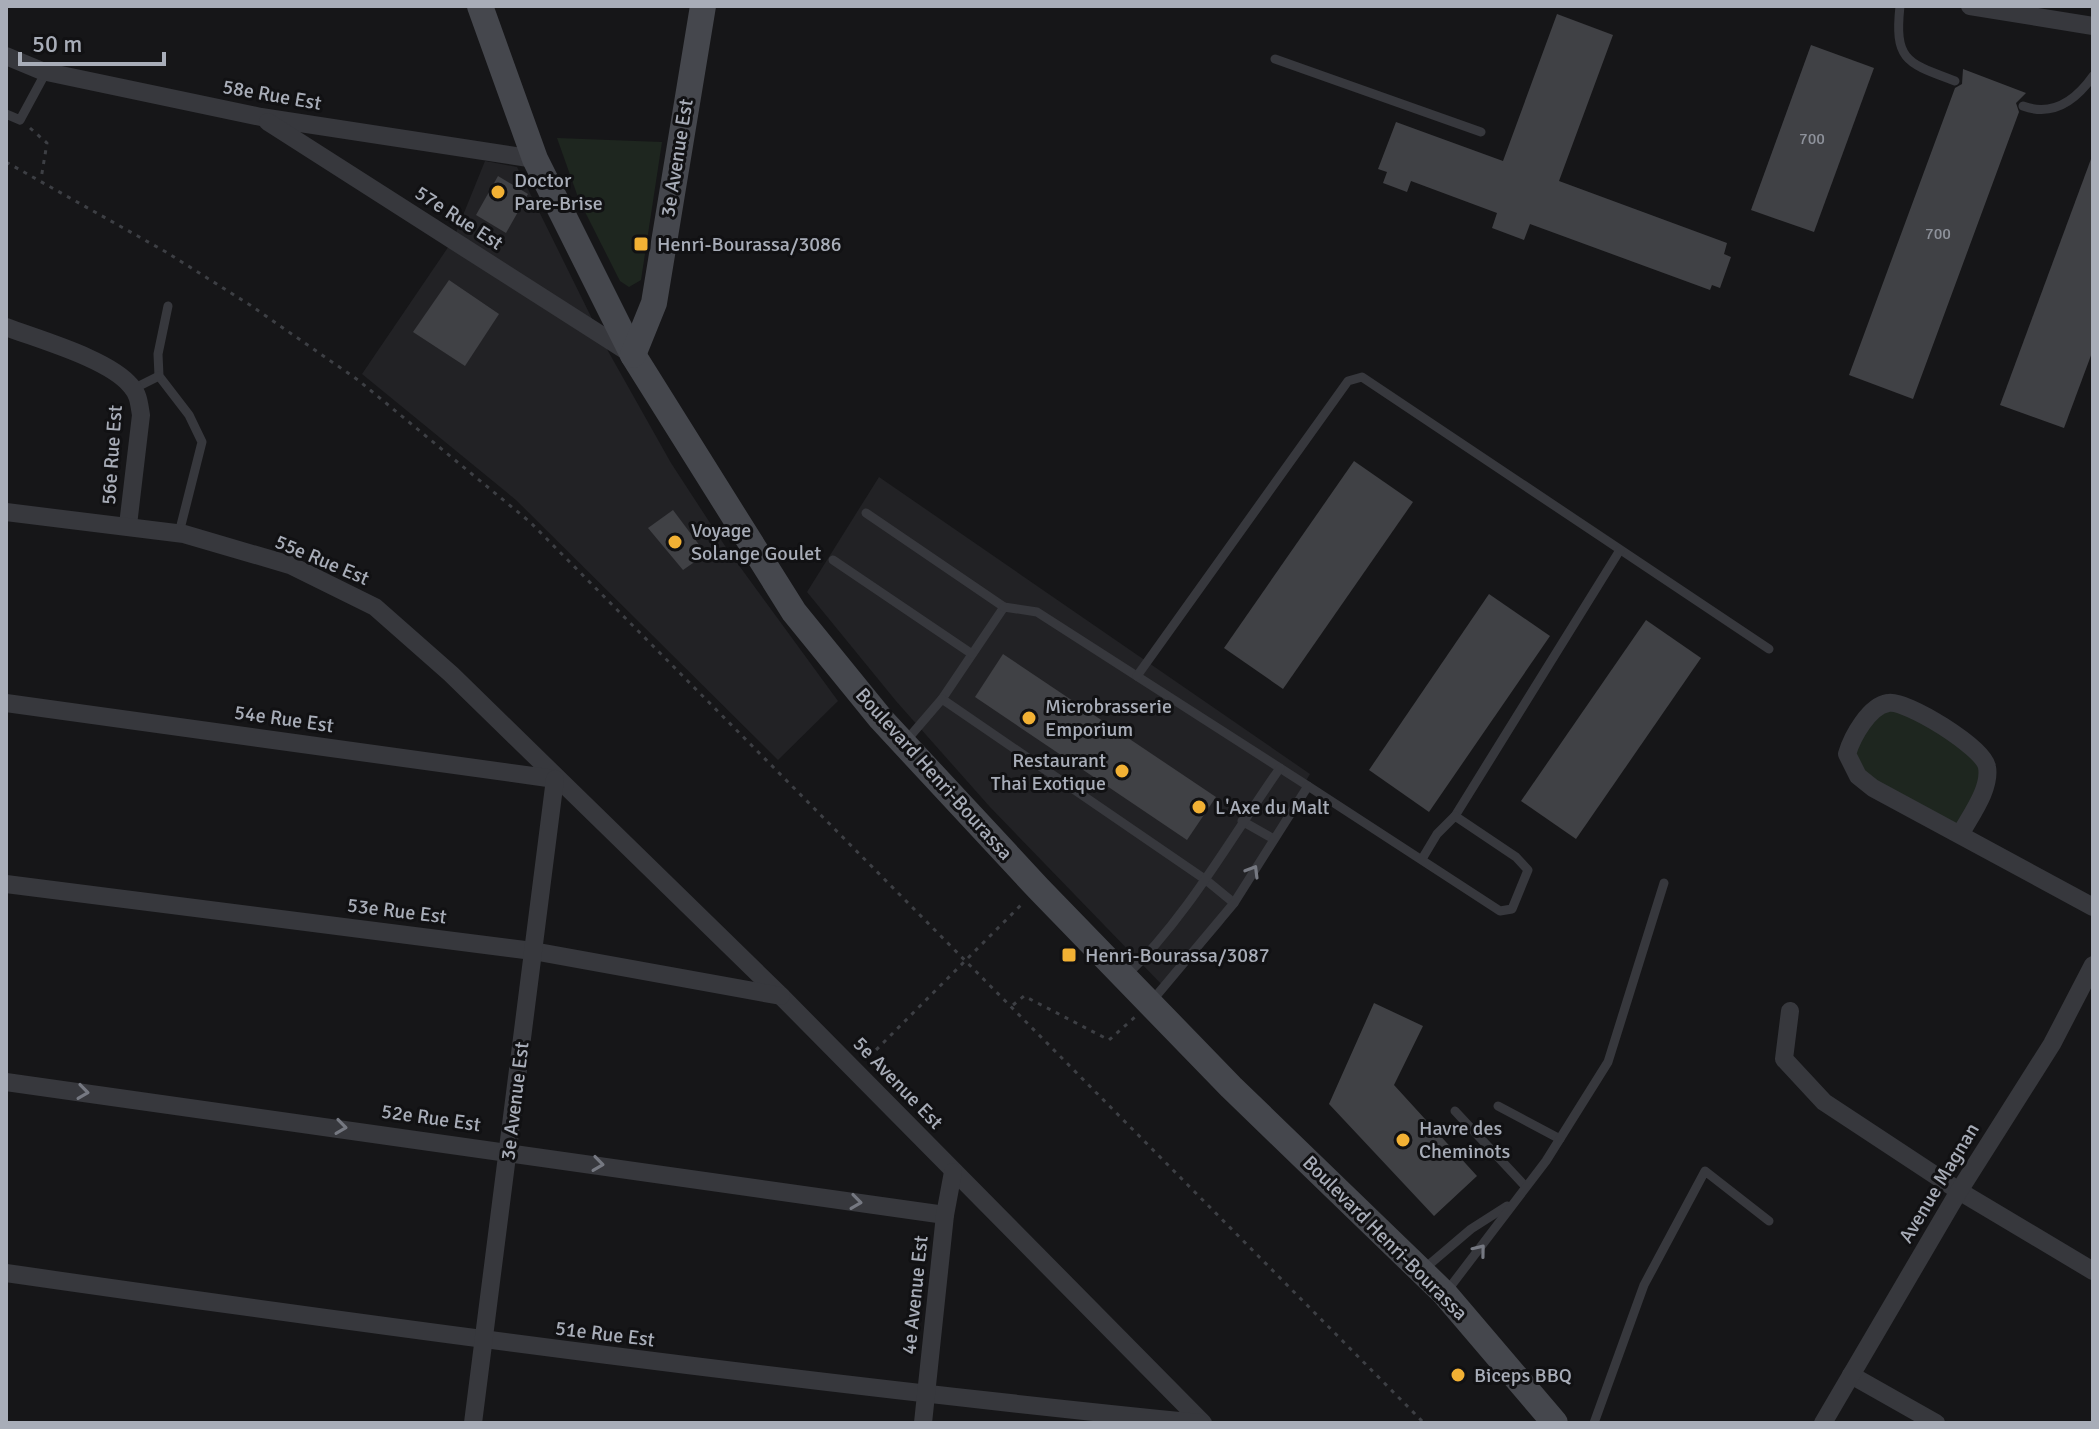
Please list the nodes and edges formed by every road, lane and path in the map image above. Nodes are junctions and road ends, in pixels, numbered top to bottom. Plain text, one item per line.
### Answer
1 (480, 6) edge
2 (703, 6) edge
3 (1900, 6) edge
4 (1970, 6) edge
5 (2093, 26) edge
6 (6, 56) edge
7 (1275, 59) dead end
8 (46, 72) junction
9 (2093, 76) edge
10 (1955, 81) dead end
11 (2023, 106) dead end
12 (6, 114) edge
13 (261, 117) junction
14 (20, 120) junction
15 (1481, 132) dead end
16 (535, 159) junction
17 (6, 162) edge
18 (41, 179) junction
19 (168, 306) dead end
20 (6, 327) edge
21 (633, 355) junction
22 (159, 376) junction
23 (133, 389) junction
24 (6, 512) edge
25 (866, 513) dead end
26 (128, 525) junction
27 (179, 533) junction
28 (1620, 550) junction
29 (833, 560) dead end
30 (1004, 607) junction
31 (1769, 649) dead end
32 (972, 654) junction
33 (1137, 676) junction
34 (942, 699) junction
35 (6, 703) edge
36 (904, 744) junction
37 (1280, 768) junction
38 (555, 779) junction
39 (1308, 786) junction
40 (1455, 816) junction
41 (1242, 821) junction
42 (1960, 835) junction
43 (1272, 838) junction
44 (1422, 859) junction
45 (1206, 880) junction
46 (1664, 883) dead end
47 (6, 884) edge
48 (1038, 888) junction
49 (1234, 903) junction
50 (2093, 907) edge
51 (533, 951) junction
52 (966, 959) junction
53 (2093, 965) edge
54 (1123, 978) junction
55 (781, 996) junction
56 (1013, 1005) junction
57 (1149, 1005) junction
58 (1790, 1011) dead end
59 (855, 1071) junction
60 (6, 1082) edge
61 (1498, 1106) dead end
62 (1455, 1111) dead end
63 (1560, 1139) junction
64 (509, 1150) junction
65 (953, 1172) junction
66 (1525, 1186) junction
67 (1959, 1191) junction
68 (1510, 1204) junction
69 (945, 1215) junction
70 (1769, 1221) dead end
71 (1422, 1270) junction
72 (2093, 1271) edge
73 (6, 1273) edge
74 (1445, 1294) junction
75 (484, 1341) junction
76 (1851, 1375) junction
77 (927, 1396) junction
78 (473, 1423) edge
79 (923, 1423) edge
80 (1202, 1423) edge
81 (1424, 1423) edge
82 (1555, 1423) edge
83 (1594, 1423) edge
84 (1823, 1423) edge
85 (1936, 1423) edge

1 - 16 main road, Boulevard Henri-Bourassa
2 - 21 main road, 3e Avenue Est
3 - 10 lane
4 - 5 street
6 - 8 street, 58e Rue Est
7 - 15 lane
8 - 13 street, 58e Rue Est
8 - 14 lane
9 - 11 lane
12 - 14 lane
13 - 16 street, 58e Rue Est
13 - 21 street, 57e Rue Est
14 - 18 path
16 - 21 main road, Boulevard Henri-Bourassa
17 - 18 path
18 - 52 path
19 - 22 lane
20 - 23 street, 56e Rue Est
21 - 36 main road, Boulevard Henri-Bourassa
22 - 23 lane
22 - 27 lane
23 - 26 street, 56e Rue Est
24 - 26 street, 55e Rue Est
25 - 30 lane
26 - 27 street, 55e Rue Est
27 - 38 street, 55e Rue Est
28 - 31 lane
28 - 33 lane
28 - 40 lane
29 - 32 lane
30 - 32 lane
30 - 33 lane
32 - 34 lane
33 - 37 lane
34 - 36 lane
34 - 45 lane
35 - 38 street, 54e Rue Est
36 - 48 main road, Boulevard Henri-Bourassa
37 - 39 lane
37 - 41 lane
38 - 51 street, 3e Avenue Est
38 - 55 street, 5e Avenue Est
39 - 43 lane
39 - 44 lane
40 - 44 lane
40 - 44 lane
41 - 43 lane
41 - 45 lane
42 - 42 street
42 - 50 street
49 -> 43 lane
45 - 49 lane
45 - 54 lane
46 - 63 lane
47 - 51 street, 53e Rue Est
48 - 52 path
48 - 54 main road, Boulevard Henri-Bourassa
49 - 57 lane
51 - 55 street, 53e Rue Est
51 - 64 street, 3e Avenue Est
52 - 56 path
52 - 59 path
53 - 67 street, Avenue Magnan
54 - 57 main road, Boulevard Henri-Bourassa
55 - 59 street, 5e Avenue Est
56 - 57 path
56 - 81 path
57 - 71 main road, Boulevard Henri-Bourassa
58 - 67 street
59 - 65 street, 5e Avenue Est
60 -> 64 street, 52e Rue Est
61 - 63 lane
62 - 66 lane
63 - 66 lane
64 -> 69 street, 52e Rue Est
64 - 75 street, 3e Avenue Est
65 - 69 street, 4e Avenue Est
65 - 80 street, 5e Avenue Est
66 - 68 lane
67 - 72 street
67 - 76 street, Avenue Magnan
68 - 71 lane
74 -> 68 lane
69 - 77 street, 4e Avenue Est
70 - 83 lane
71 - 74 main road, Boulevard Henri-Bourassa
73 - 75 street, 51e Rue Est
74 - 82 main road, Boulevard Henri-Bourassa
75 - 77 street, 51e Rue Est
75 - 78 street, 3e Avenue Est
76 - 84 street, Avenue Magnan
76 - 85 street
77 - 79 street, 4e Avenue Est
77 - 80 street, 51e Rue Est

